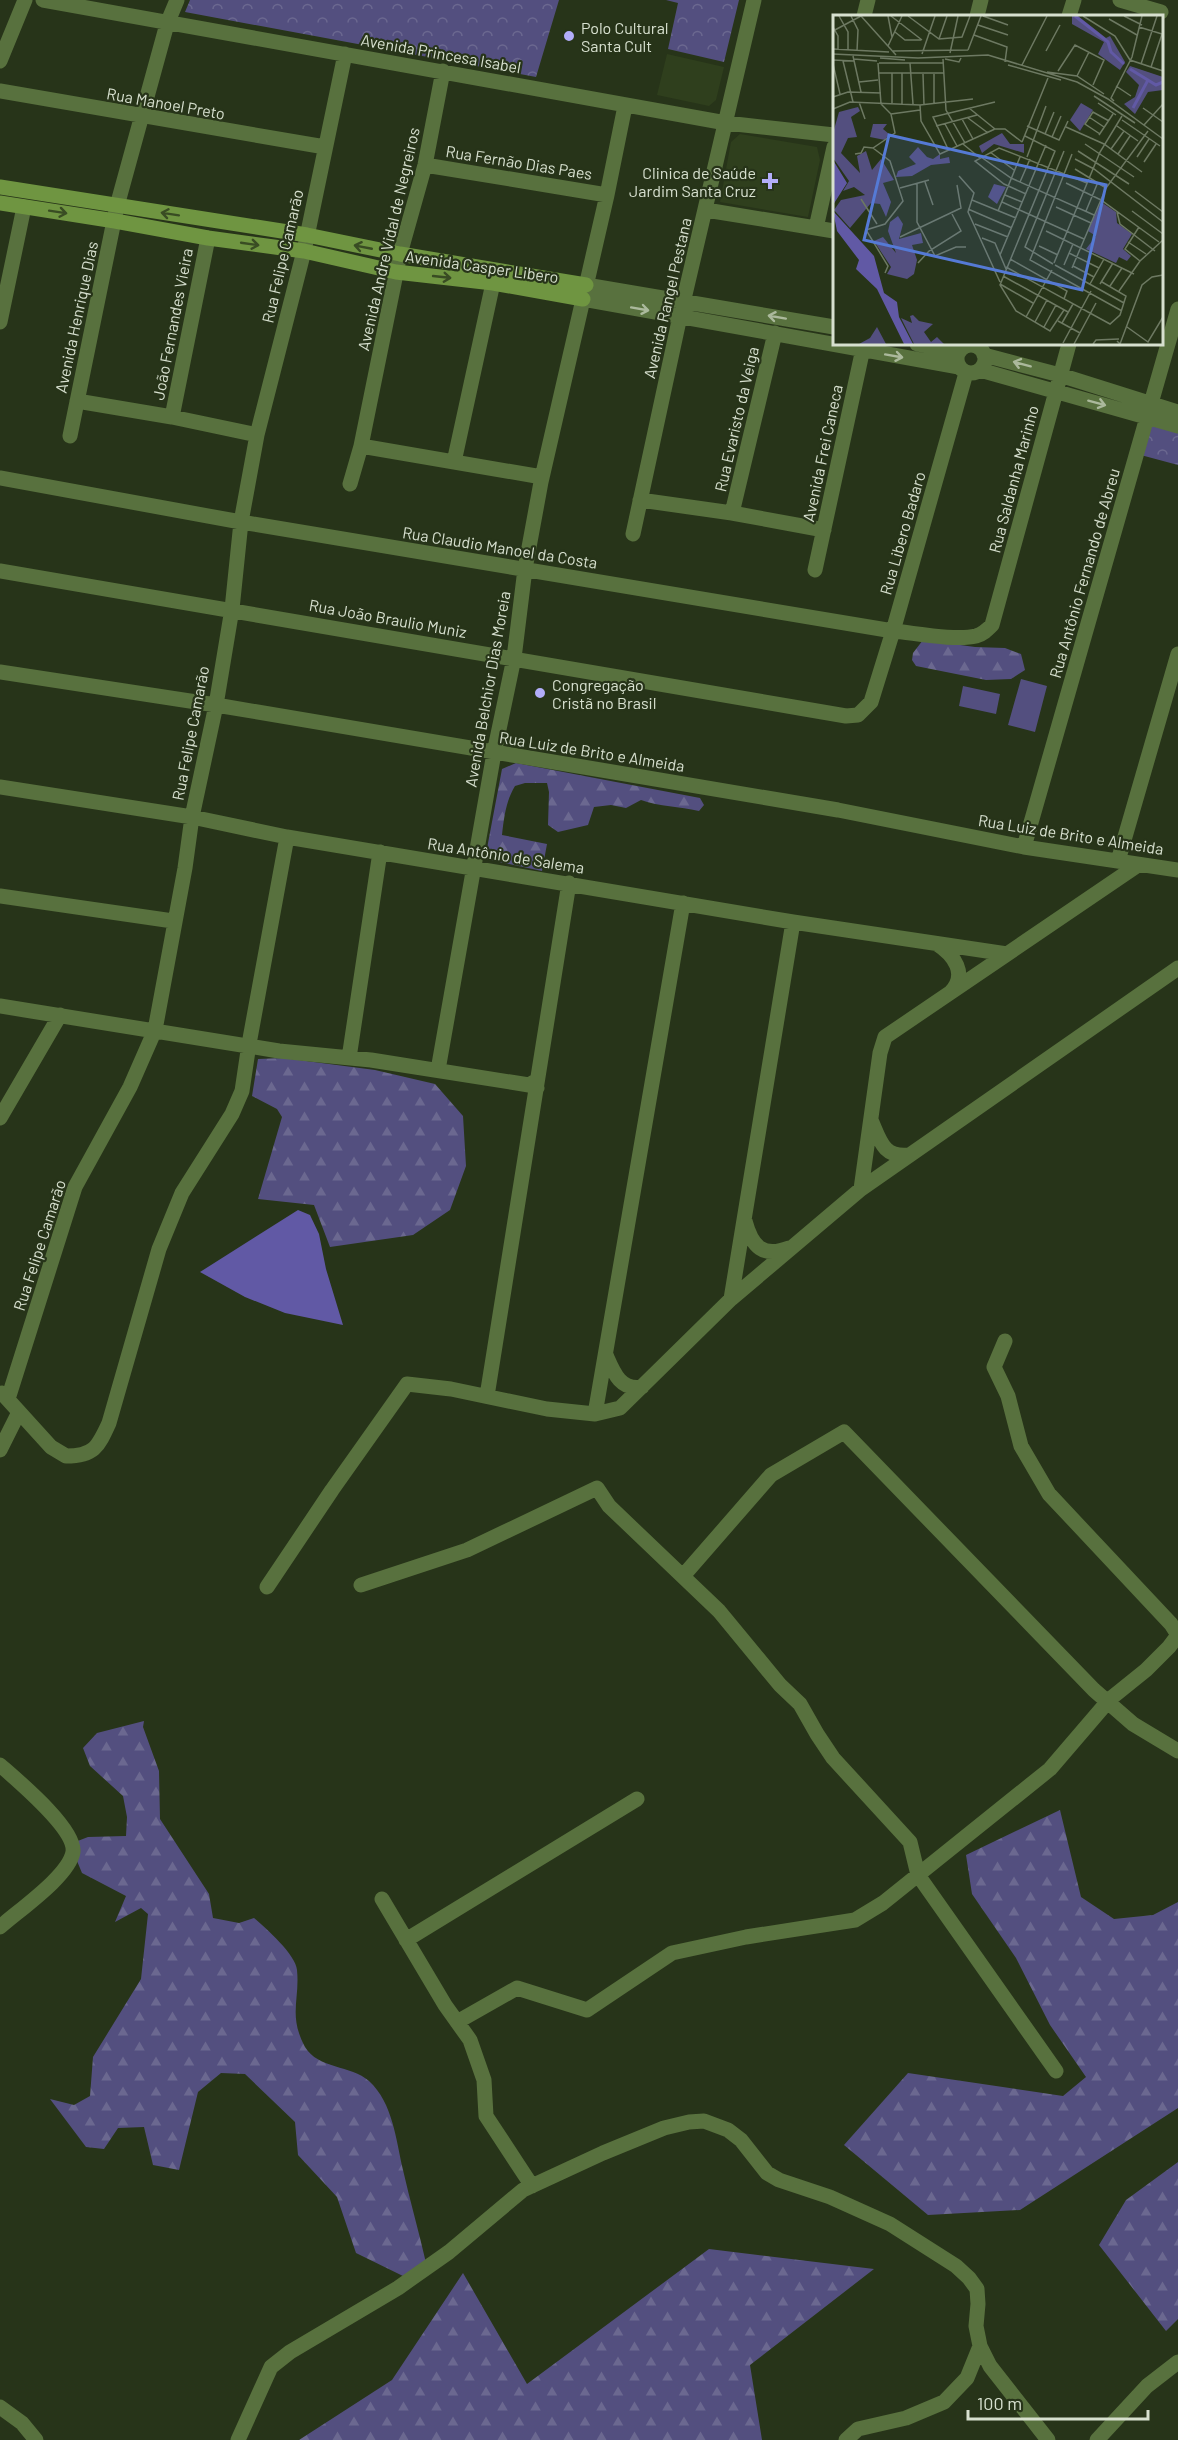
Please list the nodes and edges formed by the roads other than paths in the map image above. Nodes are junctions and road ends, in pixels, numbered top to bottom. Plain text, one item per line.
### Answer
1 (25, 0) edge
2 (43, 0) edge
3 (177, 0) edge
4 (754, 0) edge
5 (868, 0) edge
6 (981, 0) edge
7 (1074, 0) edge
8 (1120, 0) edge
9 (1162, 10) edge
10 (864, 15) edge
11 (977, 15) edge
12 (1069, 15) edge
13 (167, 24) junction
14 (345, 54) junction
15 (0, 61) edge
16 (443, 71) junction
17 (0, 92) edge
18 (626, 105) junction
19 (142, 117) junction
20 (726, 123) junction
21 (833, 135) edge
22 (325, 147) junction
23 (833, 152) edge
24 (425, 165) junction
25 (0, 187) edge
26 (607, 195) junction
27 (0, 203) edge
28 (24, 207) junction
29 (706, 210) junction
30 (116, 213) junction
31 (816, 228) junction
32 (833, 231) edge
33 (307, 236) junction
34 (208, 238) junction
35 (304, 251) junction
36 (400, 254) junction
37 (396, 272) junction
38 (493, 283) junction
39 (584, 292) junction
40 (682, 309) junction
41 (1178, 309) edge
42 (0, 322) edge
43 (833, 327) edge
44 (775, 333) junction
45 (833, 342) edge
46 (920, 345) edge
47 (1069, 345) edge
48 (863, 347) edge
49 (978, 348) edge
50 (966, 366) junction
51 (1060, 375) junction
52 (1055, 392) junction
53 (77, 401) junction
54 (1150, 410) junction
55 (1178, 412) edge
56 (172, 417) junction
57 (1178, 426) edge
58 (257, 435) junction
59 (69, 436) dead end
60 (361, 446) junction
61 (454, 462) junction
62 (542, 477) junction
63 (0, 478) edge
64 (350, 484) dead end
65 (640, 500) junction
66 (732, 513) junction
67 (241, 522) junction
68 (824, 530) junction
69 (633, 534) dead end
70 (525, 569) junction
71 (816, 570) dead end
72 (0, 571) edge
73 (231, 609) junction
74 (992, 625) joint
75 (893, 631) junction
76 (1178, 654) edge
77 (514, 658) junction
78 (0, 672) edge
79 (871, 702) joint
80 (216, 705) junction
81 (494, 753) junction
82 (0, 787) edge
83 (192, 817) junction
84 (287, 837) junction
85 (1024, 847) junction
86 (380, 852) junction
87 (1118, 861) junction
88 (1138, 865) junction
89 (474, 868) junction
90 (1178, 870) edge
91 (569, 883) junction
92 (0, 896) edge
93 (683, 903) junction
94 (173, 921) junction
95 (793, 922) junction
96 (936, 943) junction
97 (1007, 954) junction
98 (1178, 968) edge
99 (951, 992) junction
100 (0, 1006) edge
101 (60, 1015) junction
102 (155, 1030) junction
103 (249, 1044) junction
104 (349, 1058) junction
105 (438, 1070) junction
106 (537, 1088) junction
107 (0, 1118) edge
108 (871, 1120) junction
109 (909, 1155) junction
110 (861, 1189) junction
111 (744, 1218) junction
112 (792, 1247) junction
113 (731, 1299) junction
114 (1005, 1341) dead end
115 (606, 1355) junction
116 (642, 1386) junction
117 (4, 1395) edge
118 (487, 1396) junction
119 (19, 1412) junction
120 (595, 1414) junction
121 (0, 1450) edge
122 (682, 1576) junction
123 (361, 1585) dead end
124 (267, 1587) dead end
125 (1108, 1702) junction
126 (1178, 1750) edge
127 (2, 1769) edge
128 (637, 1799) dead end
129 (918, 1875) junction
130 (382, 1899) dead end
131 (0, 1927) edge
132 (406, 1941) junction
133 (457, 2022) junction
134 (1056, 2071) dead end
135 (532, 2186) junction
136 (980, 2346) junction
137 (1178, 2362) edge
138 (0, 2407) edge
139 (36, 2440) edge
140 (238, 2440) edge
141 (846, 2440) edge
142 (1048, 2440) edge
143 (1097, 2440) edge

1 - 15 street
2 - 13 street, Avenida Princesa Isabel
3 - 13 street, Avenida Henrique Dias
4 - 20 street, Avenida Rangel Pestana
5 - 10 street
6 - 11 street
7 - 12 street
8 - 9 street
13 - 14 street, Avenida Princesa Isabel
13 - 19 street, Avenida Henrique Dias
14 - 16 street, Avenida Princesa Isabel
14 - 22 street, Rua Felipe Camarão
16 - 18 street, Avenida Princesa Isabel
16 - 24 street, Avenida Andre Vidal de Negreiros
17 - 19 street, Rua Manoel Preto
18 - 20 street, Avenida Princesa Isabel
18 - 26 street, Avenida Belchior Dias Moreia
19 - 22 street, Rua Manoel Preto
19 - 30 street, Avenida Henrique Dias
20 - 21 street, Avenida Princesa Isabel
20 - 29 street, Avenida Rangel Pestana
22 - 33 street, Rua Felipe Camarão
23 - 31 street
24 - 26 street, Rua Fernão Dias Paes
24 - 36 street, Avenida Andre Vidal de Negreiros
25 - 30 street, Avenida Casper Libero
26 - 39 street, Avenida Belchior Dias Moreia
27 - 28 street, Avenida Casper Libero
28 -> 30 street, Avenida Casper Libero
28 - 42 street
29 - 31 street
29 - 40 street, Avenida Rangel Pestana
33 -> 30 street, Avenida Casper Libero
30 - 34 street, Avenida Casper Libero
30 - 53 street, Avenida Henrique Dias
31 - 32 street
33 - 35 street, Rua Felipe Camarão
36 -> 33 street, Avenida Casper Libero
34 -> 35 street, Avenida Casper Libero
34 - 56 street, João Fernandes Vieira
35 - 37 street, Avenida Casper Libero
35 - 58 street, Rua Felipe Camarão
36 - 37 street, Avenida Andre Vidal de Negreiros
36 - 39 street, Avenida Casper Libero
37 -> 38 street, Avenida Casper Libero
37 - 60 street, Avenida Andre Vidal de Negreiros
38 - 39 street, Avenida Casper Libero
38 - 61 street
39 - 40 street, Avenida Casper Libero
39 - 62 street, Avenida Belchior Dias Moreia
43 -> 40 street, Avenida Casper Libero
40 - 44 street, Avenida Casper Libero
40 - 65 street, Avenida Rangel Pestana
41 - 54 street, Rua Antônio Fernando de Abreu
44 - 45 street, Avenida Casper Libero
44 - 66 street, Rua Evaristo da Veiga
46 - 50 street, Avenida Casper Libero
47 - 51 street, Rua Saldanha Marinho
48 -> 50 street, Avenida Casper Libero
48 - 68 street, Avenida Frei Caneca
49 - 50 street
49 - 50 street, Rua Libero Badaro
51 -> 49 street, Avenida Casper Libero
50 - 52 street, Avenida Casper Libero
50 - 75 street, Rua Libero Badaro
51 - 52 street, Rua Saldanha Marinho
51 - 54 street, Avenida Casper Libero
52 -> 54 street, Avenida Casper Libero
52 - 74 street, Rua Saldanha Marinho
53 - 56 street
53 - 59 street, Avenida Henrique Dias
54 - 55 street, Avenida Casper Libero
54 - 57 street, Avenida Casper Libero
54 - 85 street, Rua Antônio Fernando de Abreu
56 - 58 street
58 - 67 street, Rua Felipe Camarão
60 - 61 street
60 - 64 street, Avenida Andre Vidal de Negreiros
61 - 62 street
62 - 70 street, Avenida Belchior Dias Moreia
63 - 67 street, Rua Claudio Manoel da Costa
65 - 66 street
65 - 69 street, Avenida Rangel Pestana
66 - 68 street
67 - 70 street, Rua Claudio Manoel da Costa
67 - 73 street, Rua Felipe Camarão
68 - 71 street, Avenida Frei Caneca
70 - 75 street, Rua Claudio Manoel da Costa
70 - 77 street, Avenida Belchior Dias Moreia
72 - 73 street, Rua João Braulio Muniz
73 - 77 street, Rua João Braulio Muniz
73 - 80 street, Rua Felipe Camarão
74 - 75 street, Rua Claudio Manoel da Costa
75 - 79 street, Rua Libero Badaro
76 - 87 street
77 - 79 street, Rua João Braulio Muniz
77 - 81 street, Avenida Belchior Dias Moreia
78 - 80 street, Rua Luiz de Brito e Almeida
80 - 81 street, Rua Luiz de Brito e Almeida
80 - 83 street, Rua Felipe Camarão
81 - 85 street, Rua Luiz de Brito e Almeida
81 - 89 street, Avenida Belchior Dias Moreia
82 - 83 street, Rua Antônio de Salema
83 - 84 street, Rua Antônio de Salema
83 - 94 street, Rua Felipe Camarão
84 - 86 street, Rua Antônio de Salema
84 - 103 street
85 - 87 street, Rua Luiz de Brito e Almeida
86 - 89 street, Rua Antônio de Salema
86 - 104 street
87 - 88 street, Rua Luiz de Brito e Almeida
88 - 90 street, Rua Luiz de Brito e Almeida
88 - 97 street
89 - 91 street, Rua Antônio de Salema
89 - 105 street, Avenida Belchior Dias Moreia
91 - 93 street, Rua Antônio de Salema
91 - 106 street
92 - 94 street
93 - 95 street, Rua Antônio de Salema
93 - 115 street
94 - 102 street, Rua Felipe Camarão
95 - 96 street, Rua Antônio de Salema
95 - 111 street
96 - 97 street, Rua Antônio de Salema
96 - 99 street
97 - 99 street
98 - 109 street
99 - 108 street
100 - 101 street
101 - 102 street
101 - 107 street
102 - 103 street
102 - 117 street, Rua Felipe Camarão
103 - 104 street
103 - 119 street
104 - 105 street
105 - 106 street
106 - 118 street
108 - 109 street
108 - 110 street
109 - 110 street
110 - 112 street
111 - 112 street
111 - 113 street
112 - 113 street
113 - 116 street
114 - 125 street
115 - 116 street
115 - 120 street
116 - 120 street
117 - 119 street
118 - 120 street
118 - 124 street
119 - 121 street
122 - 123 street
122 - 125 street
122 - 129 street
125 - 126 street
125 - 129 street
127 - 131 street
128 - 132 street
129 - 133 street
129 - 134 street
130 - 132 street
132 - 133 street
133 - 135 street
135 - 136 street
135 - 140 street
136 - 141 street
136 - 142 street
137 - 143 street
138 - 139 street

